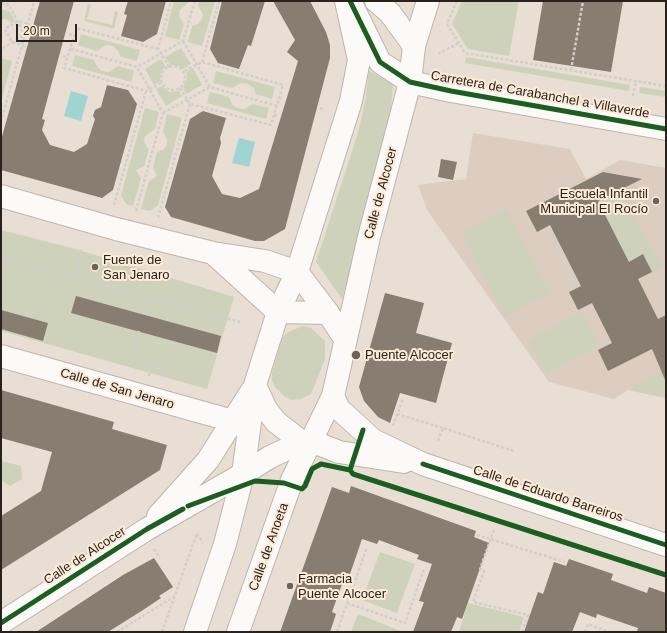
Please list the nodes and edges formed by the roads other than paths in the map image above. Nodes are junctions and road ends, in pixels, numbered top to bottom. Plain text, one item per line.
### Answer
1 (346, 1) edge
2 (350, 1) edge
3 (376, 1) edge
4 (428, 1) edge
5 (414, 46) junction
6 (410, 82) junction
7 (666, 129) edge
8 (1, 196) edge
9 (213, 253) junction
10 (297, 272) junction
11 (278, 312) junction
12 (328, 313) junction
13 (345, 339) junction
14 (1, 356) edge
15 (255, 385) junction
16 (333, 396) junction
17 (233, 421) junction
18 (306, 441) junction
19 (423, 464) junction
20 (244, 474) junction
21 (147, 529) junction
22 (663, 545) edge
23 (1, 623) edge
24 (196, 632) edge
25 (238, 632) edge

1 - 10 street, Calle de Alcocer
2 - 6 street
3 - 5 street
4 - 5 street, Calle de Alcocer
5 - 6 street, Calle de Alcocer
6 - 7 street, Carretera de Carabanchel a Villaverde
6 - 13 street, Calle de Alcocer
8 - 9 street
9 - 10 street
9 - 11 street
10 - 11 street, Calle de Alcocer
10 - 12 street
11 - 12 street
11 - 15 street, Calle de Alcocer
12 - 13 street
13 - 16 street, Calle de Alcocer
14 - 17 street, Calle de San Jenaro
15 - 17 street, Calle de Alcocer
15 - 18 street
15 - 20 street, Calle de Alcocer
16 - 18 street, Calle de Alcocer
16 - 19 street, Calle de Eduardo Barreiros
17 - 21 street, Calle de Alcocer
18 - 19 street, Calle de Eduardo Barreiros
18 - 20 street, Calle de Alcocer
18 - 25 street, Calle de Anoeta
19 - 22 street, Calle de Eduardo Barreiros
20 - 21 street, Calle de Alcocer
20 - 24 street
21 - 23 street, Calle de Alcocer

